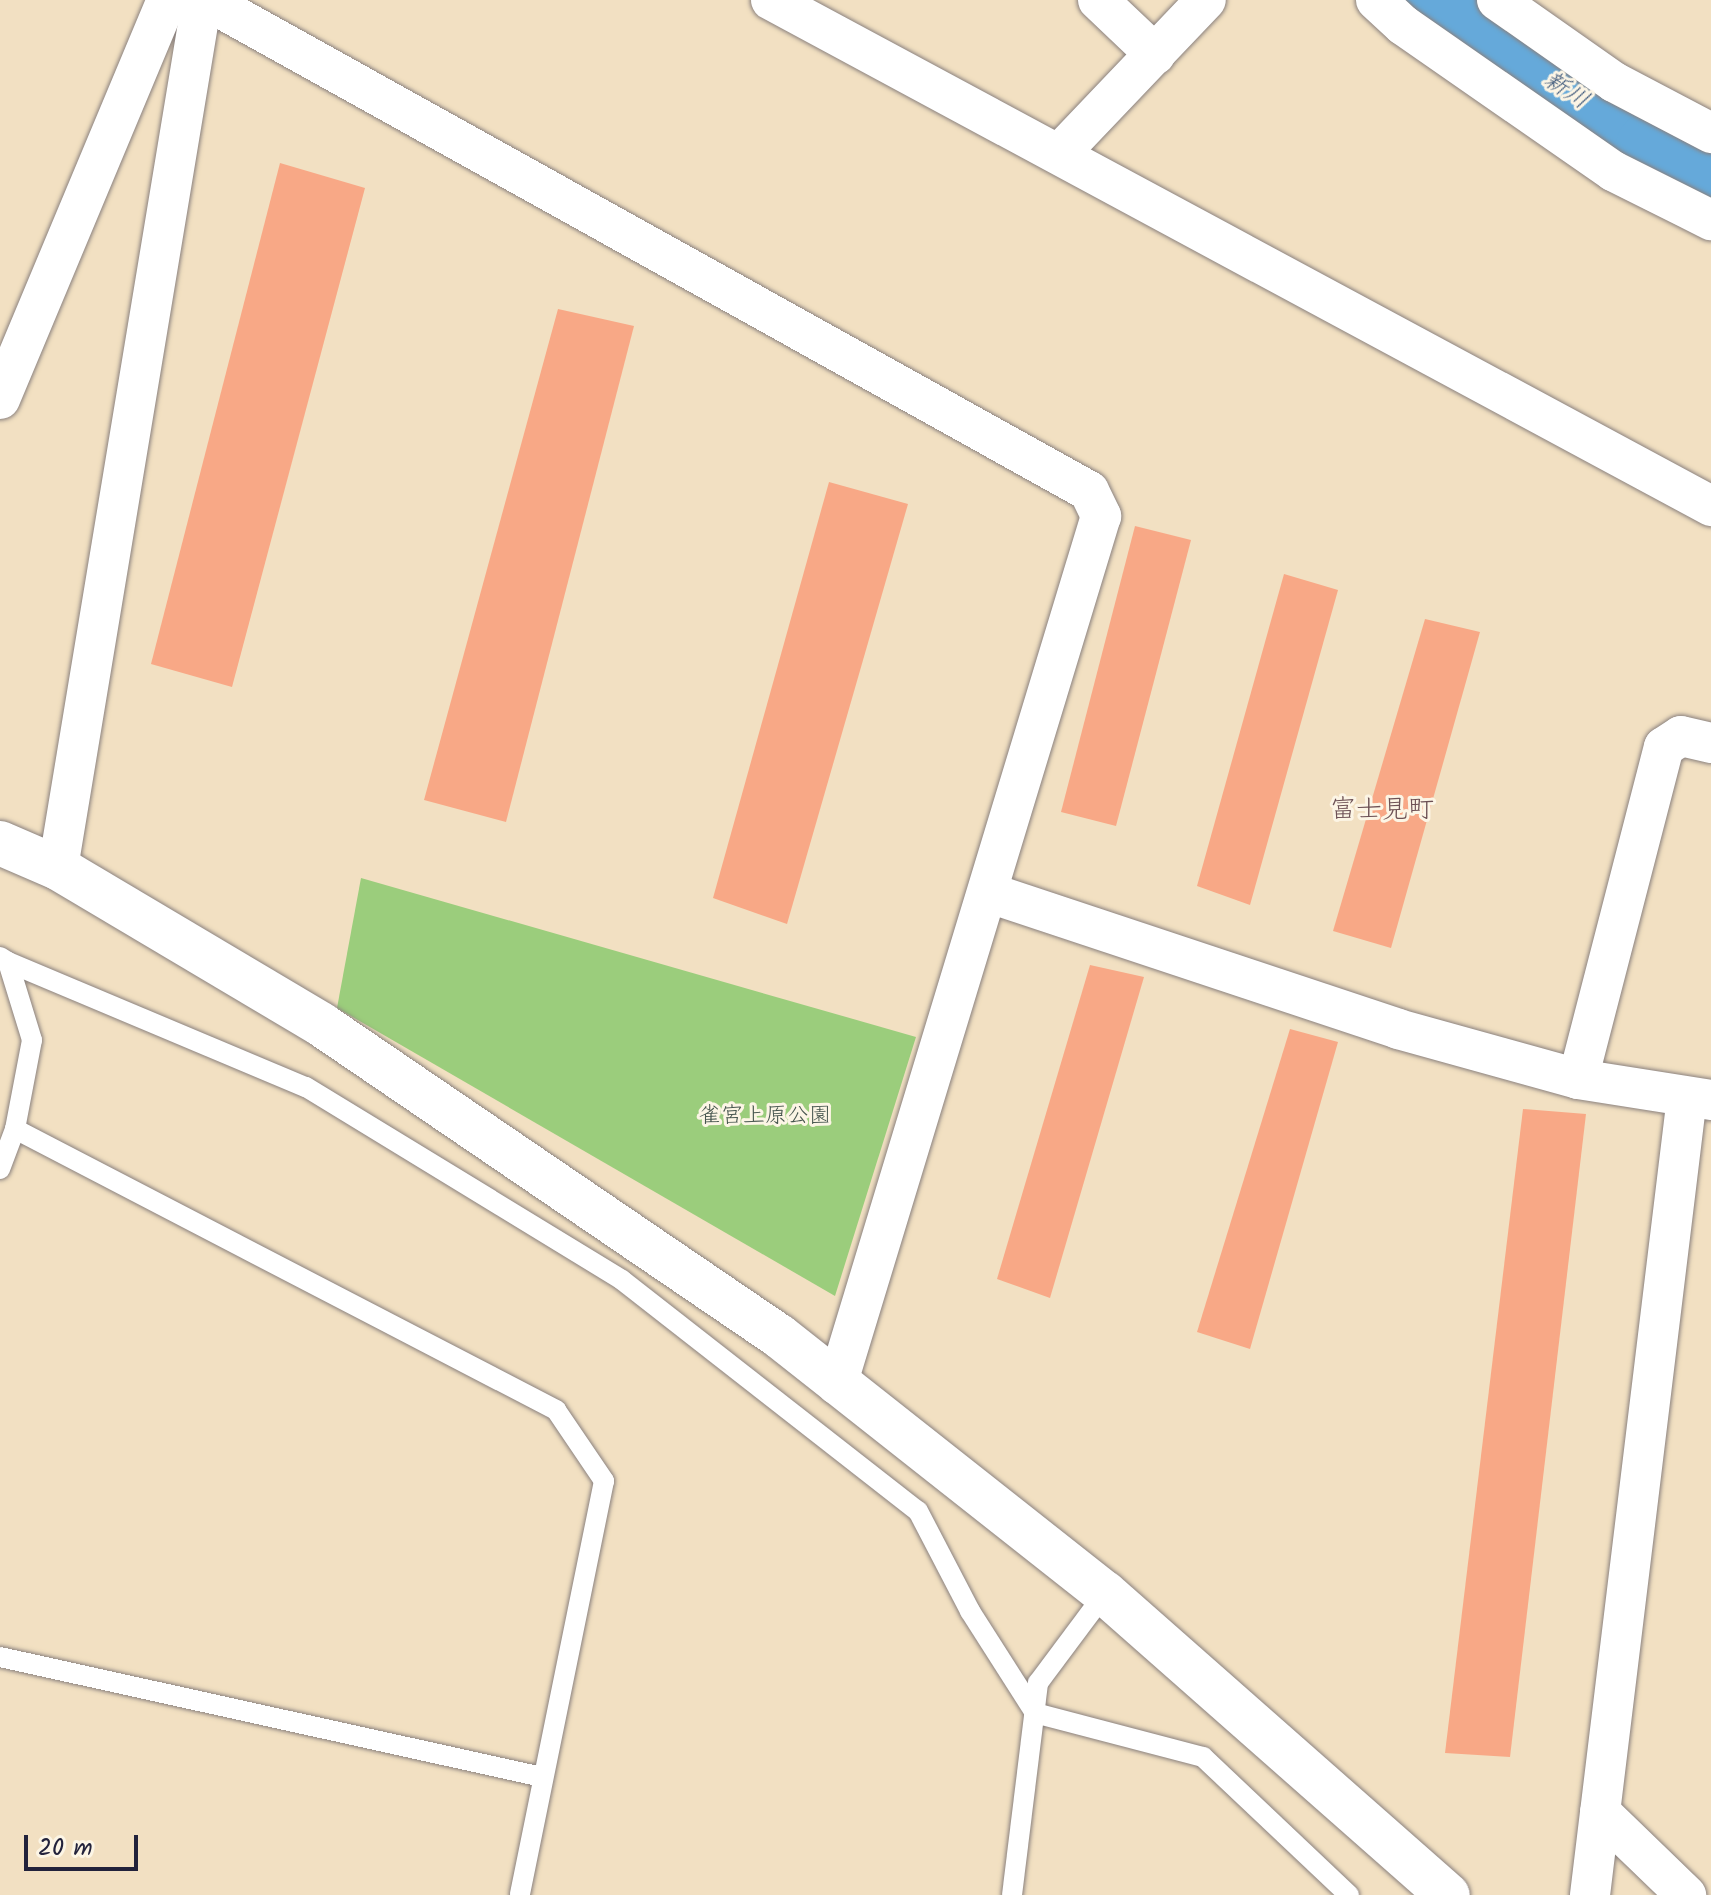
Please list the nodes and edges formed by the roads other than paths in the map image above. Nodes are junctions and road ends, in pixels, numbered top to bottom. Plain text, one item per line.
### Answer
1 (167, 0) edge
2 (204, 0) edge
3 (771, 0) edge
4 (1098, 0) edge
5 (1206, 0) edge
6 (1376, 0) edge
7 (1497, 0) edge
8 (1155, 54) junction
9 (1711, 133) edge
10 (1061, 152) junction
11 (1711, 220) edge
12 (0, 399) edge
13 (1711, 506) edge
14 (1711, 743) edge
15 (0, 843) edge
16 (58, 868) junction
17 (990, 893) junction
18 (4, 960) edge
19 (1578, 1079) junction
20 (1699, 1098) edge
21 (15, 1129) junction
22 (0, 1169) edge
23 (837, 1385) junction
24 (1105, 1593) junction
25 (0, 1657) edge
26 (1035, 1713) junction
27 (542, 1777) junction
28 (1600, 1812) junction
29 (520, 1895) edge
30 (1012, 1895) edge
31 (1349, 1895) edge
32 (1448, 1895) edge
33 (1590, 1895) edge
34 (1686, 1895) edge

1 - 12 street
2 - 16 street
2 - 17 street
3 - 10 street
4 - 8 street
5 - 8 street
6 - 11 street
7 - 9 street
8 - 10 street
10 - 13 street
14 - 19 street
15 - 16 street
16 - 23 street
17 - 19 street
17 - 23 street
18 - 21 lane
18 - 26 lane
19 - 20 street
20 - 28 street
21 - 22 lane
21 - 27 lane
23 - 24 street
24 - 26 lane
24 - 32 street
25 - 27 lane
26 - 30 lane
26 - 31 lane
27 - 29 lane
28 - 33 street
28 - 34 street

